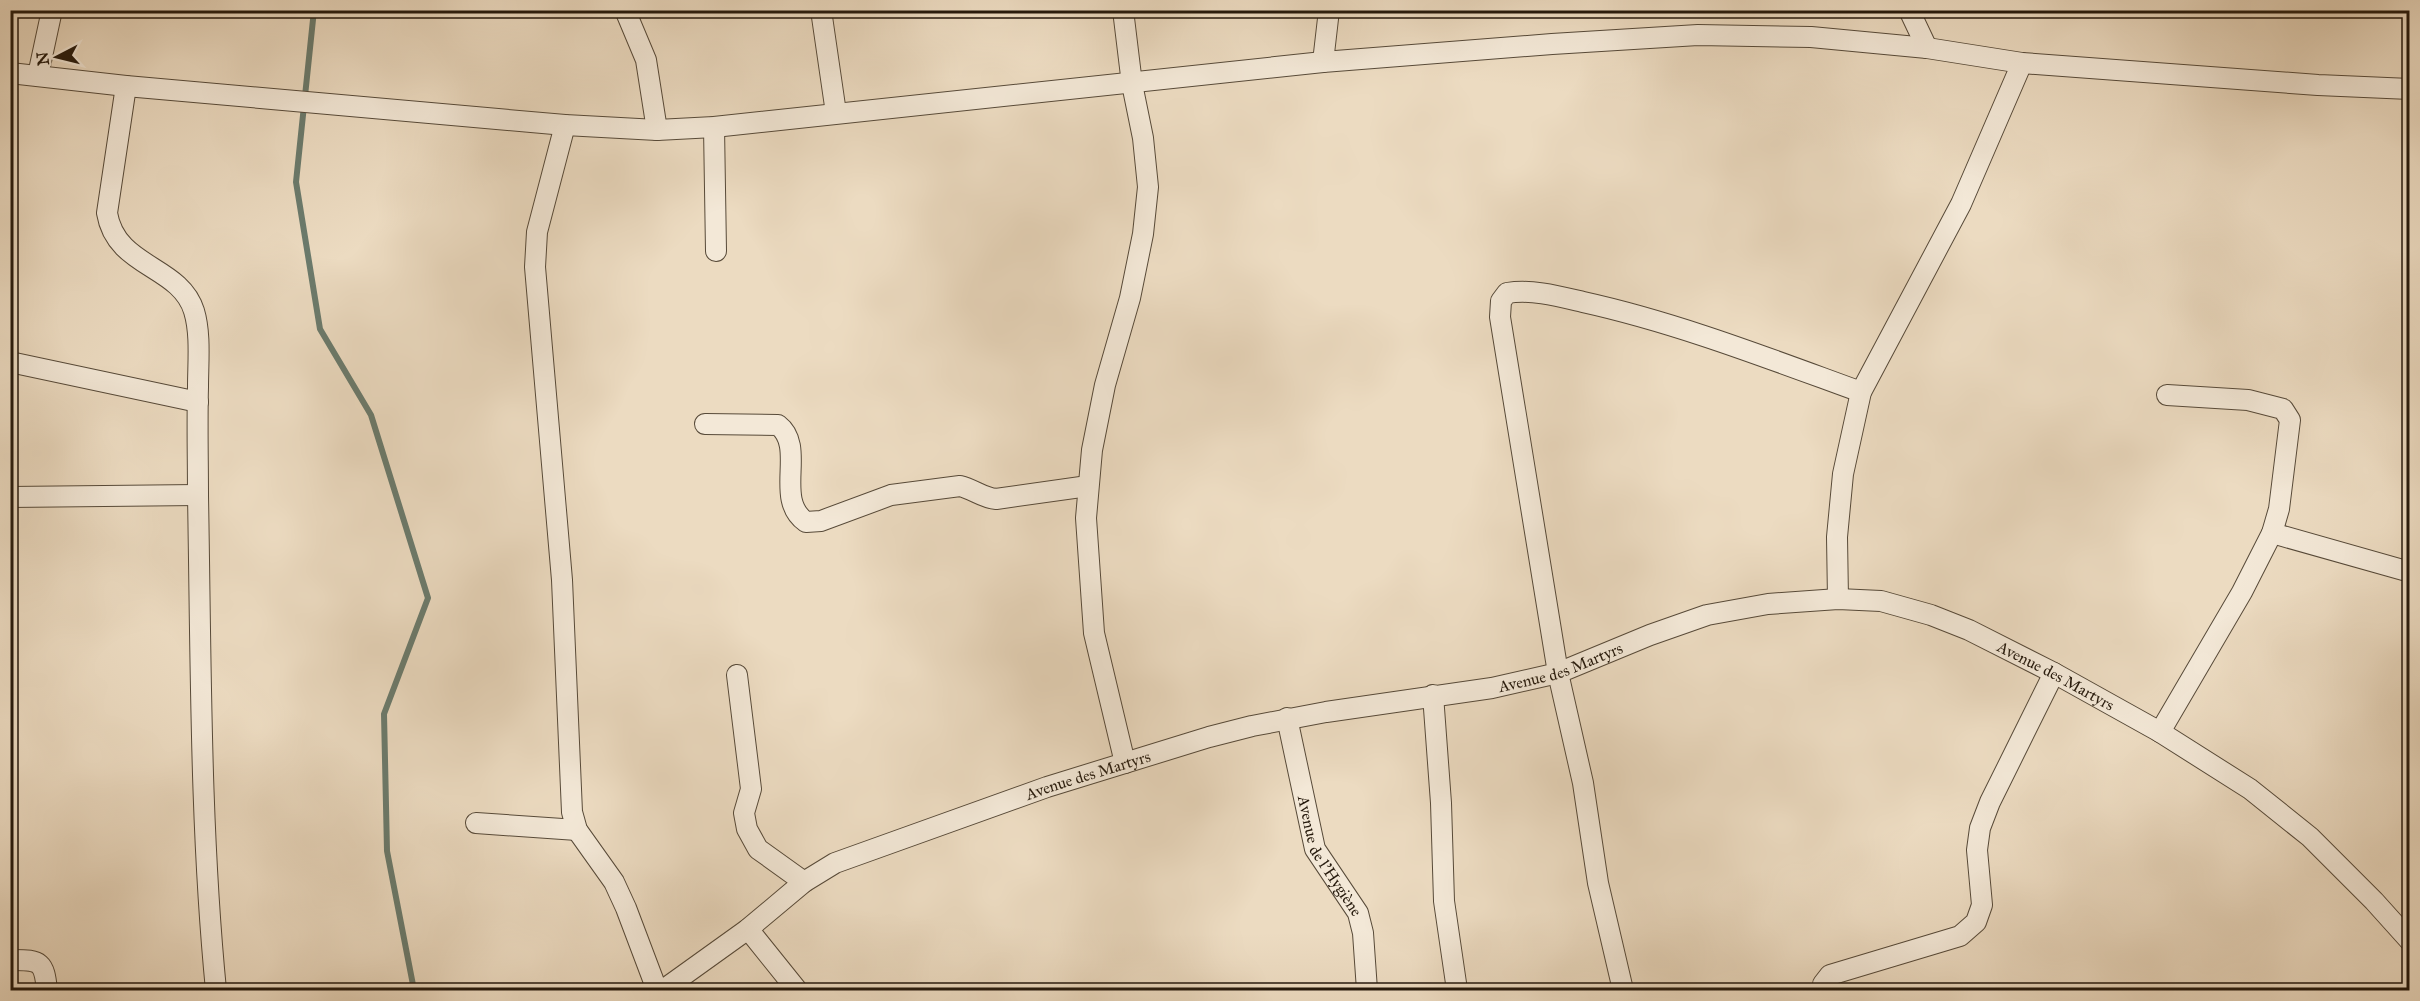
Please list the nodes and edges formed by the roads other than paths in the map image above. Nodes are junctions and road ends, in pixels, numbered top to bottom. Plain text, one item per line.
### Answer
1 (52, 10) edge
2 (625, 10) edge
3 (821, 10) edge
4 (1123, 10) edge
5 (1329, 10) edge
6 (1909, 10) edge
7 (1927, 48) junction
8 (1323, 62) junction
9 (2022, 63) junction
10 (10, 73) edge
11 (38, 75) junction
12 (1132, 84) junction
13 (126, 86) junction
14 (2409, 88) edge
15 (836, 113) junction
16 (565, 125) junction
17 (714, 128) junction
18 (657, 130) junction
19 (716, 252) dead end
20 (10, 362) edge
21 (1861, 392) junction
22 (2167, 395) dead end
23 (198, 402) junction
24 (705, 424) dead end
25 (1088, 486) junction
26 (198, 495) junction
27 (10, 497) edge
28 (2272, 533) junction
29 (2409, 572) edge
30 (1838, 599) junction
31 (1558, 673) junction
32 (2054, 673) junction
33 (737, 675) dead end
34 (1433, 695) junction
35 (1287, 718) junction
36 (2160, 732) junction
37 (1125, 763) junction
38 (476, 823) dead end
39 (577, 830) junction
40 (804, 882) junction
41 (748, 929) junction
42 (2409, 941) edge
43 (13, 960) dead end
44 (47, 990) edge
45 (216, 990) edge
46 (657, 990) edge
47 (663, 990) edge
48 (796, 990) edge
49 (1367, 990) edge
50 (1457, 990) edge
51 (1623, 990) edge
52 (1823, 990) edge

1 - 11 street
2 - 18 street
3 - 15 street
4 - 12 street
5 - 8 street
6 - 7 street
7 - 8 street
7 - 9 street
8 - 12 street
9 - 14 street
9 - 21 street
10 - 11 street
11 - 13 street
12 - 15 street
12 - 25 street
13 - 16 street
13 - 23 street
15 - 17 street
16 - 18 street
16 - 39 street
17 - 18 street
17 - 19 street
20 - 23 street
21 - 30 street
21 - 31 street
22 - 28 street
23 - 26 street
24 - 25 street
25 - 37 street
26 - 27 street
26 - 45 street
28 - 29 street
28 - 36 street
30 - 31 street, Avenue des Martyrs
30 - 32 street, Avenue des Martyrs
31 - 34 street, Avenue des Martyrs
31 - 51 street
32 - 36 street, Avenue des Martyrs
32 - 52 street
33 - 40 street
34 - 35 street, Avenue des Martyrs
34 - 50 street
35 - 37 street, Avenue des Martyrs
35 - 49 street, Avenue de l'Hygiène
36 - 42 street, Avenue des Martyrs
37 - 40 street, Avenue des Martyrs
38 - 39 street
39 - 46 street
40 - 41 street, Avenue des Martyrs
41 - 47 street, Avenue des Martyrs
41 - 48 street
43 - 44 street

